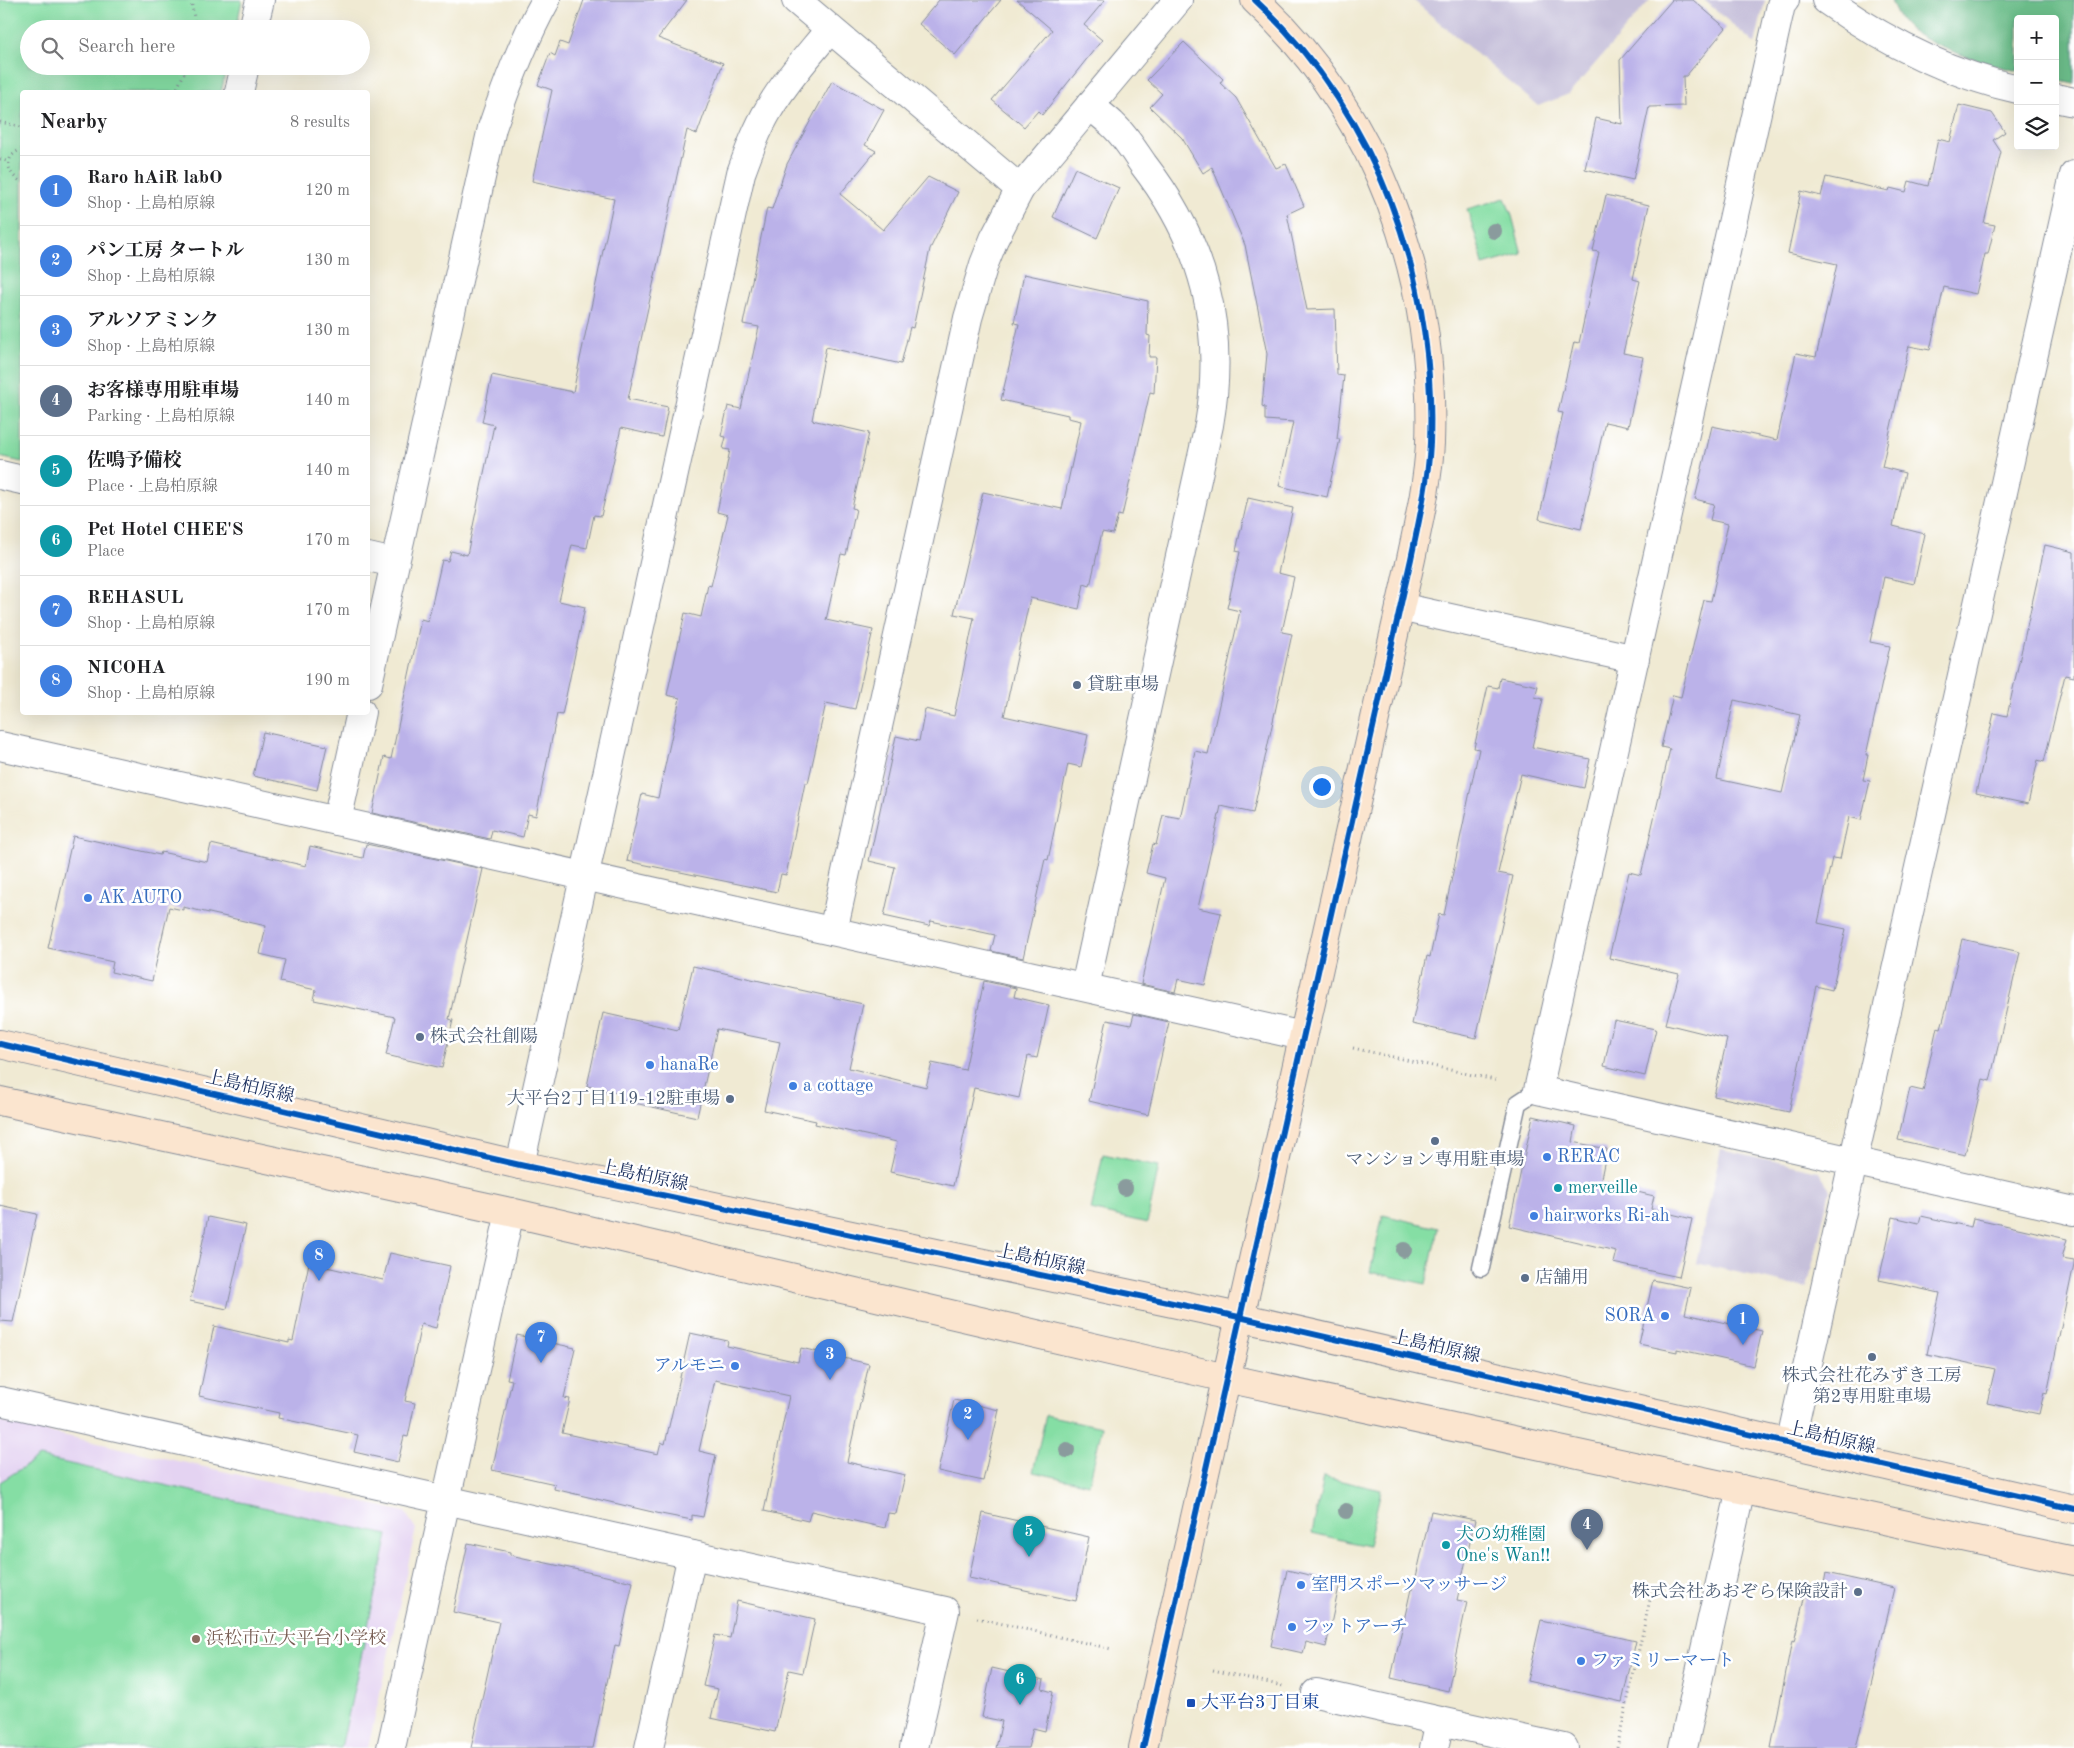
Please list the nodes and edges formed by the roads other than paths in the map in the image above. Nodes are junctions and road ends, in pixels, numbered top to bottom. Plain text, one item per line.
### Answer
1 (260, 0) edge
2 (546, 0) edge
3 (796, 0) edge
4 (1178, 0) edge
5 (1256, 0) edge
6 (1785, 0) edge
7 (1826, 0) edge
8 (255, 20) edge
9 (830, 29) junction
10 (243, 75) edge
11 (2014, 88) edge
12 (239, 90) edge
13 (2059, 99) edge
14 (2074, 102) edge
15 (1090, 105) junction
16 (2074, 175) edge
17 (1020, 189) junction
18 (0, 475) edge
19 (20, 480) edge
20 (370, 557) edge
21 (394, 563) junction
22 (1400, 607) junction
23 (1635, 659) junction
24 (370, 675) edge
25 (360, 715) edge
26 (0, 746) edge
27 (337, 821) junction
28 (584, 876) junction
29 (832, 931) junction
30 (1086, 988) junction
31 (1303, 1036) junction
32 (0, 1044) edge
33 (1538, 1090) junction
34 (0, 1101) edge
35 (1853, 1161) junction
36 (520, 1165) junction
37 (2074, 1211) edge
38 (510, 1212) junction
39 (1481, 1268) dead end
40 (1239, 1317) junction
41 (1226, 1378) junction
42 (0, 1401) edge
43 (1790, 1444) junction
44 (1741, 1489) junction
45 (446, 1500) junction
46 (2074, 1509) edge
47 (692, 1555) junction
48 (2074, 1561) edge
49 (1316, 1693) road end
50 (1440, 1721) junction
51 (391, 1748) edge
52 (649, 1748) edge
53 (914, 1748) edge
54 (1143, 1748) edge
55 (1434, 1748) edge
56 (1564, 1748) edge
57 (1683, 1748) edge

1 - 8 street
2 - 21 street
3 - 9 street
4 - 15 street
5 - 22 street
6 - 23 street
7 - 11 street
9 - 17 street
9 - 28 street
10 - 12 street
13 - 14 street
15 - 17 street
15 - 30 street
16 - 35 street
17 - 29 street
18 - 19 street
20 - 21 street
21 - 24 street
22 - 23 street
22 - 31 street
23 - 33 street
25 - 27 street
26 - 27 street
27 - 28 street
28 - 29 street
28 - 36 street
29 - 30 street
30 - 31 street
31 - 40 street
32 - 36 street, 上島柏原線
33 - 35 street
33 - 39 lane
34 - 38 street
35 - 37 street
35 - 43 street
36 - 40 street, 上島柏原線
38 - 41 street
38 - 45 street
40 - 41 street
40 - 43 street, 上島柏原線
41 - 44 street
41 - 54 street
42 - 45 street
43 - 46 street, 上島柏原線
44 - 48 street
44 - 57 street
45 - 47 street
45 - 51 street
47 - 52 street
47 - 53 street
49 - 50 street
50 - 55 street
50 - 56 street

